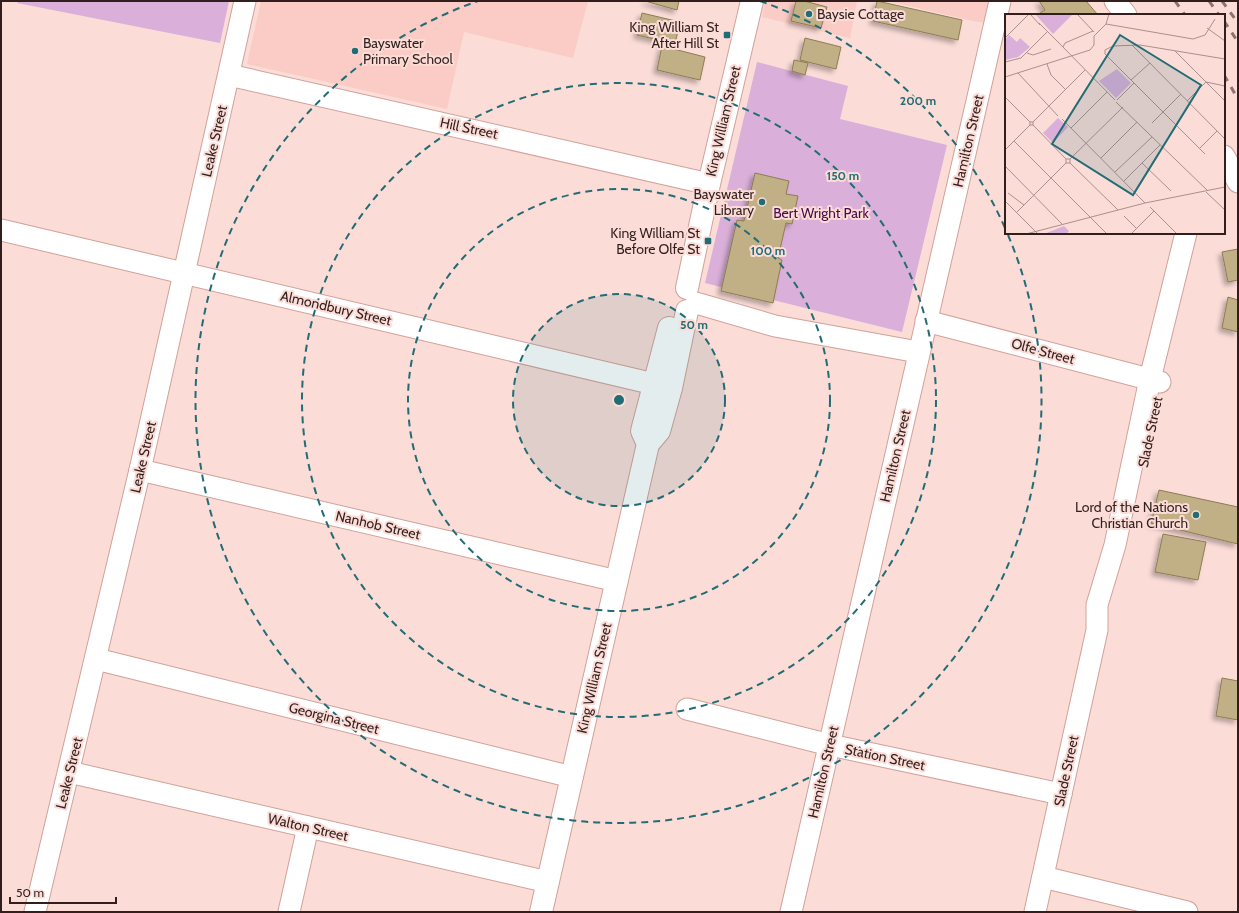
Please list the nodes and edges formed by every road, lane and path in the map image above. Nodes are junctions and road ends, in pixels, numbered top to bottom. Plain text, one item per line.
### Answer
1 (245, 1) edge
2 (752, 1) edge
3 (1000, 1) edge
4 (1116, 1) edge
5 (1125, 14) edge
6 (229, 75) junction
7 (1225, 163) edge
8 (1238, 182) edge
9 (709, 184) junction
10 (1, 230) edge
11 (1186, 234) edge
12 (1201, 234) edge
13 (184, 272) junction
14 (686, 301) junction
15 (926, 320) junction
16 (918, 352) junction
17 (1155, 380) junction
18 (663, 386) junction
19 (140, 470) junction
20 (617, 581) junction
21 (96, 660) junction
22 (687, 709) dead end
23 (830, 745) junction
24 (69, 772) junction
25 (572, 777) junction
26 (1061, 794) junction
27 (308, 827) junction
28 (1043, 877) junction
29 (548, 882) junction
30 (35, 912) edge
31 (289, 912) edge
32 (541, 912) edge
33 (791, 912) edge
34 (1035, 912) edge
35 (1187, 912) edge

1 - 6 street, Leake Street
2 - 9 main road, King William Street
3 - 15 street, Hamilton Street
4 - 5 street
6 - 9 street, Hill Street
6 - 13 street, Leake Street
7 - 8 street
9 - 14 main road, King William Street
10 - 13 street, Almondbury Street
11 - 17 street, Slade Street
12 - 17 street, Slade Street
13 - 18 street, Almondbury Street
13 - 19 street, Leake Street
14 - 16 street
14 - 18 main road, King William Street
15 - 16 street, Hamilton Street
15 - 17 street, Olfe Street
16 - 23 street, Hamilton Street
17 - 26 street, Slade Street
18 - 20 main road, King William Street
19 - 20 street, Nanhob Street
19 - 21 street, Leake Street
20 - 25 main road, King William Street
21 - 24 street, Leake Street
21 - 25 street, Georgina Street
22 - 23 street, Station Street
23 - 26 street, Station Street
23 - 33 street, Hamilton Street
24 - 27 street, Walton Street
24 - 30 street, Leake Street
25 - 29 main road, King William Street
26 - 28 street, Slade Street
27 - 29 street, Walton Street
27 - 31 street
28 - 34 street, Slade Street
28 - 35 street
29 - 32 main road, King William Street

